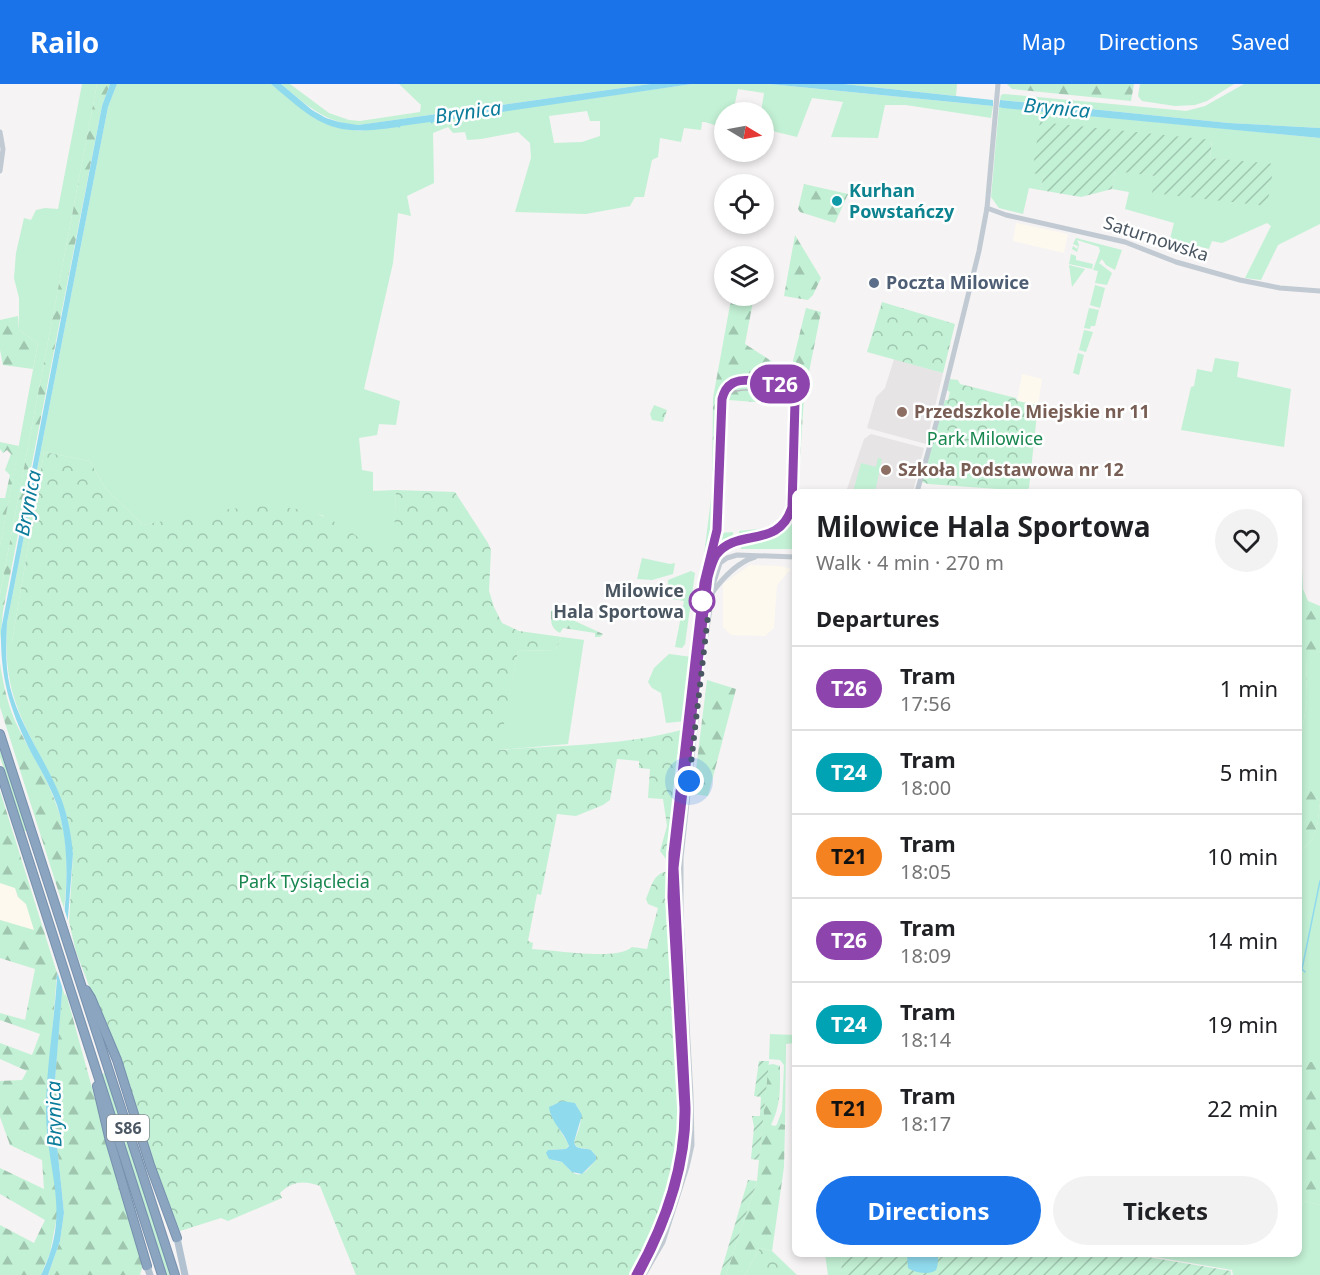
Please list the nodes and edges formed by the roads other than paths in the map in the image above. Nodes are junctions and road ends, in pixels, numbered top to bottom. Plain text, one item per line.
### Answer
1 (998, 84) edge
2 (0, 132) edge
3 (0, 171) edge
4 (987, 208) junction
5 (1319, 291) edge
6 (918, 489) edge
7 (758, 556) junction
8 (792, 557) edge
9 (711, 594) junction
10 (0, 734) edge
11 (0, 771) edge
12 (80, 981) junction
13 (91, 1055) junction
14 (177, 1238) joint
15 (147, 1266) joint
16 (150, 1275) edge
17 (162, 1275) edge
18 (175, 1275) edge
19 (185, 1275) edge
20 (644, 1275) edge

1 - 4 street
2 - 3 street
4 - 5 street, Saturnowska
4 - 6 street
7 - 8 street
7 - 9 street
7 - 9 street
9 - 20 street
10 - 12 highway, S86
11 - 13 highway, S86
12 - 14 highway
12 - 18 highway, S86
13 - 15 highway
13 - 17 highway, S86
14 - 19 main road
15 - 16 main road

